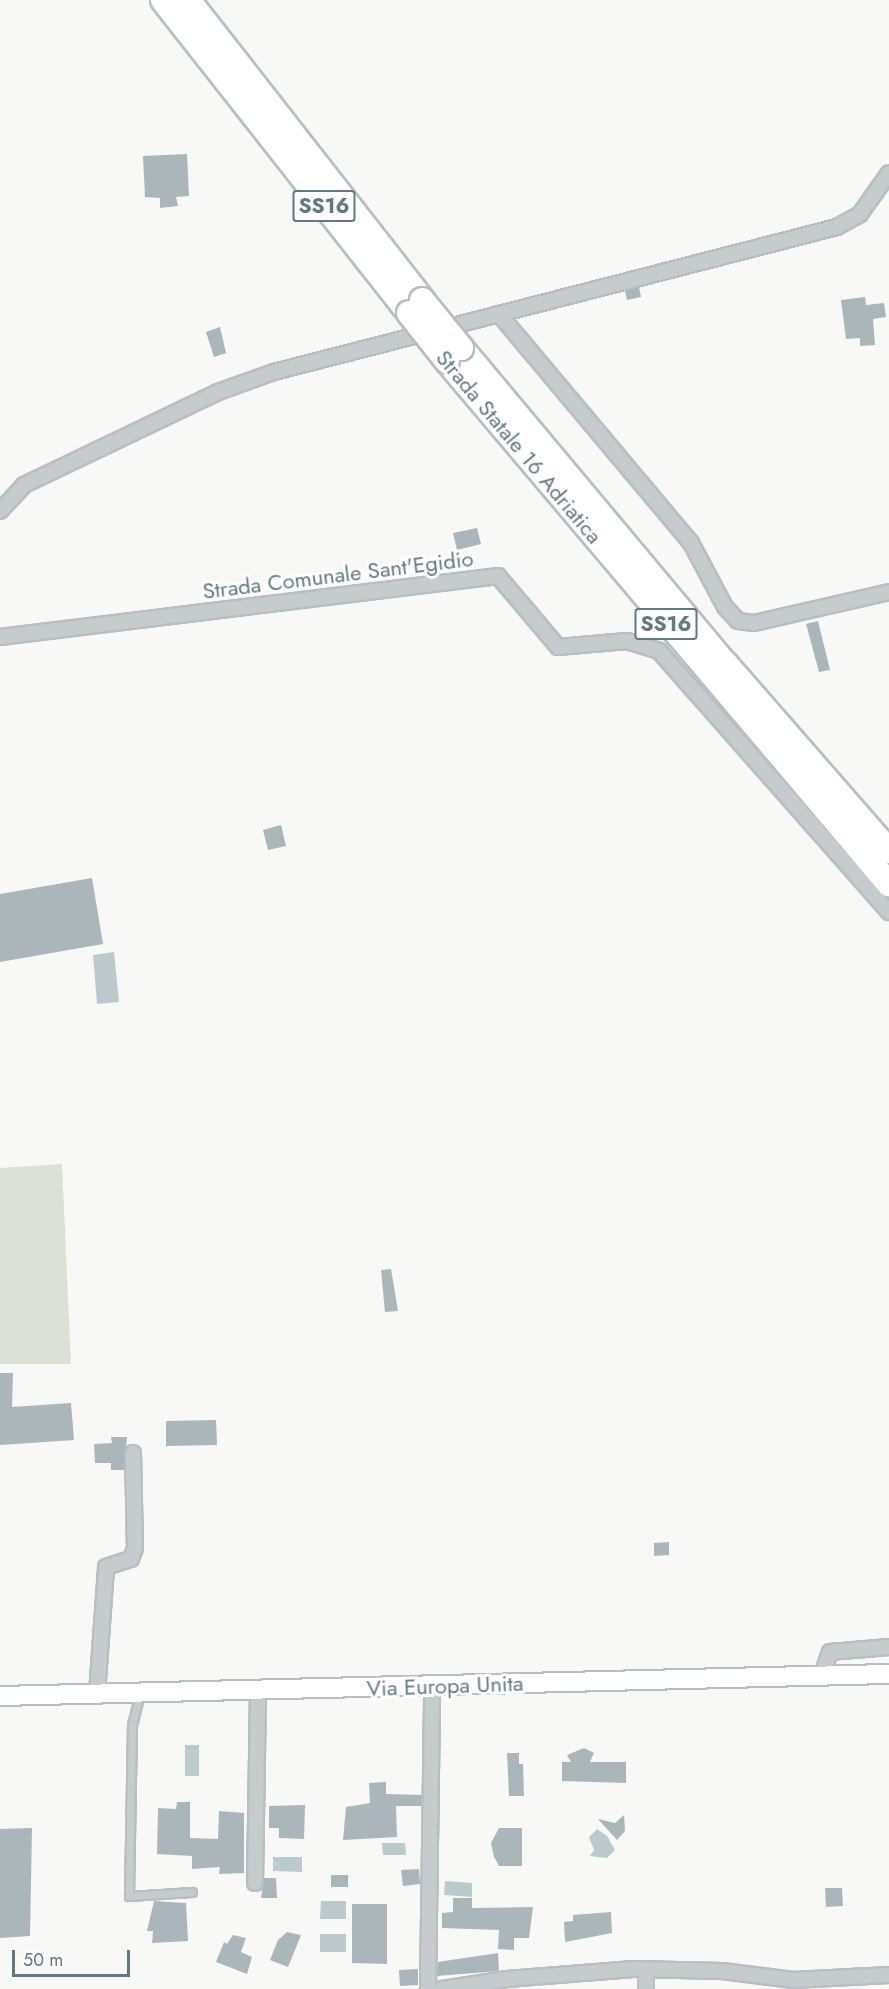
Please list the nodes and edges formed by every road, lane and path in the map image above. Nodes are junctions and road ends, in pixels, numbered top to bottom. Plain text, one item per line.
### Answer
1 (163, 0) edge
2 (188, 0) edge
3 (246, 94) junction
4 (889, 173) edge
5 (499, 314) junction
6 (454, 354) junction
7 (0, 511) edge
8 (889, 592) edge
9 (0, 637) edge
10 (889, 851) edge
11 (889, 884) edge
12 (889, 912) edge
13 (133, 1453) dead end
14 (889, 1647) edge
15 (889, 1674) edge
16 (822, 1675) junction
17 (432, 1687) junction
18 (258, 1691) junction
19 (140, 1693) junction
20 (97, 1694) junction
21 (0, 1696) edge
22 (255, 1883) dead end
23 (192, 1892) dead end
24 (646, 1970) junction
25 (889, 1975) edge
26 (429, 1989) edge
27 (442, 1989) edge
28 (646, 1989) edge

1 - 3 highway, Strada Statale 16 Adriatica / SS16
2 - 3 highway, Strada Statale 16 Adriatica / SS16
3 - 6 highway, Strada Statale 16 Adriatica / SS16, bridge
4 - 5 street
5 - 7 street
5 - 8 street
6 - 10 highway, Strada Statale 16 Adriatica / SS16
6 - 11 highway, Strada Statale 16 Adriatica / SS16
9 - 12 street, Strada Comunale Sant'Egidio
13 - 20 street
14 - 16 street
15 - 16 street, Via Europa Unita
16 - 17 street, Via Europa Unita
17 - 18 street, Via Europa Unita
17 - 26 street
18 - 19 street, Via Europa Unita
18 - 22 street
19 - 20 street, Via Europa Unita
19 - 23 lane
20 - 21 street, Via Europa Unita
24 - 25 street
24 - 27 street
24 - 28 street

